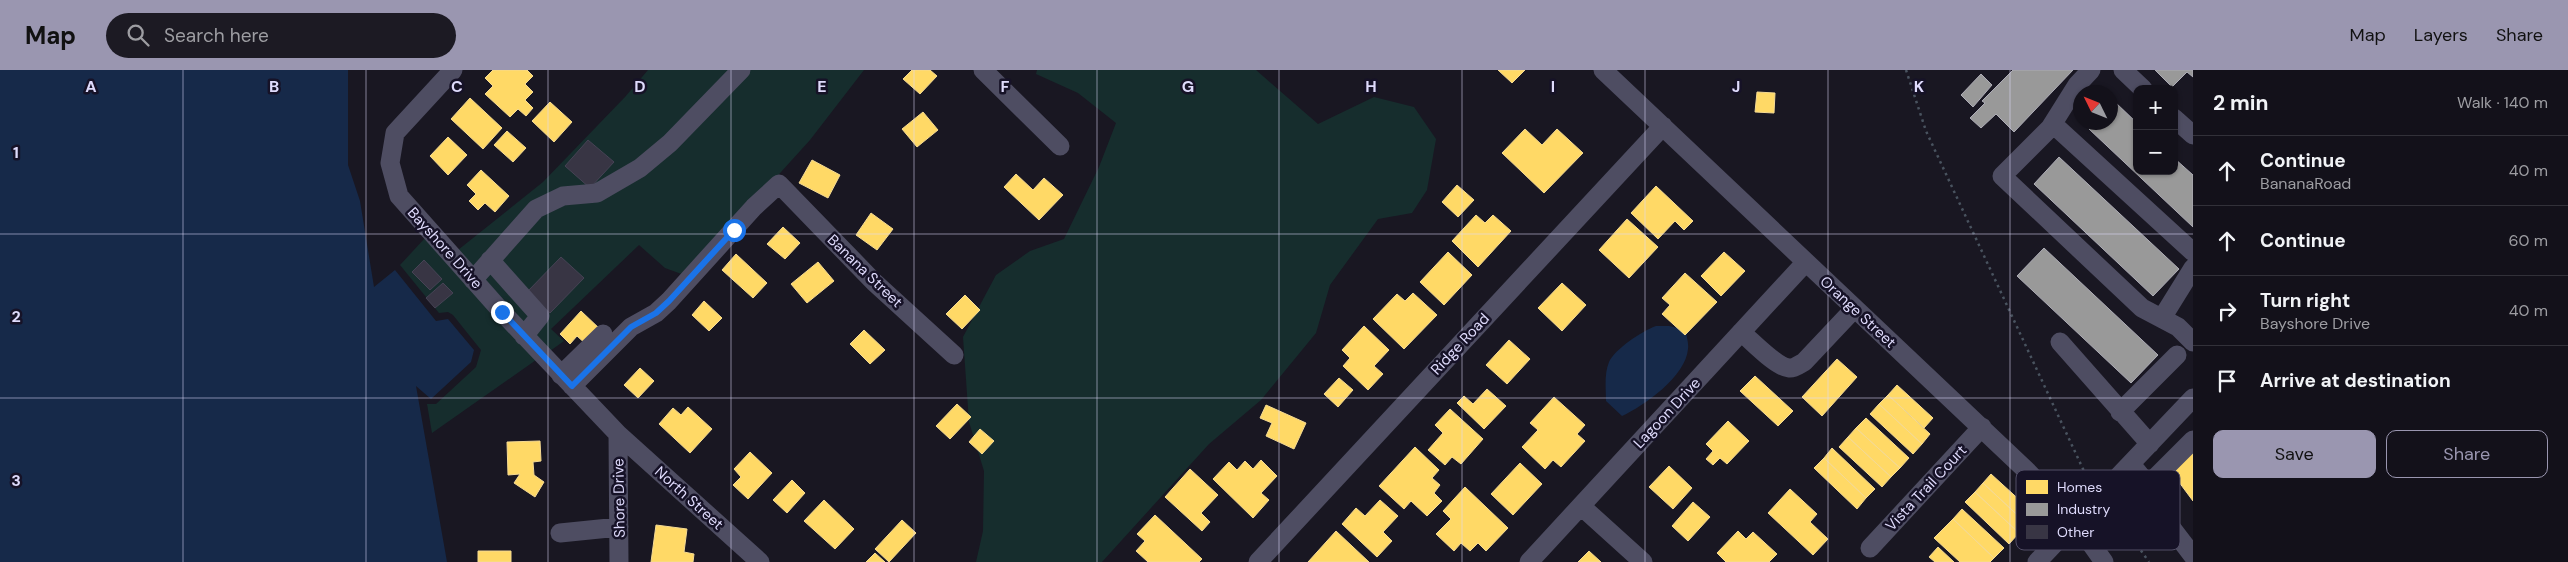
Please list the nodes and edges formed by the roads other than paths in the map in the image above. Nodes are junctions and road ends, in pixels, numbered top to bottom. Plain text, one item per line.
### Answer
1 (453, 70) edge
2 (742, 70) edge
3 (983, 70) edge
4 (1603, 70) edge
5 (2090, 70) edge
6 (2123, 70) edge
7 (2139, 85) edge
8 (2178, 122) edge
9 (2053, 124) junction
10 (1662, 126) junction
11 (2193, 136) edge
12 (1060, 146) dead end
13 (2193, 252) edge
14 (490, 260) junction
15 (1805, 263) junction
16 (2193, 268) edge
17 (473, 280) junction
18 (1854, 309) junction
19 (2162, 318) junction
20 (1741, 332) junction
21 (603, 334) dead end
22 (524, 336) junction
23 (2060, 342) dead end
24 (2193, 342) edge
25 (954, 355) dead end
26 (2177, 355) dead end
27 (567, 380) junction
28 (2193, 398) edge
29 (2120, 412) junction
30 (2176, 416) junction
31 (1982, 427) junction
32 (618, 434) junction
33 (2193, 439) edge
34 (2150, 444) junction
35 (2131, 464) junction
36 (2025, 470) edge
37 (2125, 470) edge
38 (2136, 470) edge
39 (2163, 470) edge
40 (1581, 506) junction
41 (619, 527) junction
42 (560, 533) dead end
43 (2180, 539) edge
44 (1870, 548) dead end
45 (2048, 550) edge
46 (2096, 550) edge
47 (2193, 556) edge
48 (619, 562) edge
49 (760, 562) edge
50 (1258, 562) edge
51 (1529, 562) edge
52 (1643, 562) edge
53 (2037, 562) edge
54 (2104, 562) edge

1 - 17 street, Bayshore Drive
2 - 14 street
3 - 12 street
4 - 10 street, Orange Street
5 - 9 street
6 - 7 street
8 - 11 street
9 - 13 street
9 - 19 street
10 - 15 street, Orange Street
10 - 50 street, Ridge Road
14 - 17 street
14 - 22 street
15 - 18 street, Orange Street
15 - 20 street, Lagoon Drive
16 - 19 street
17 - 22 street, Bayshore Drive
18 - 20 street
18 - 31 street, Orange Street
19 - 24 street
20 - 40 street, Lagoon Drive
21 - 27 street
22 - 27 street, Bayshore Drive
23 - 29 street
25 - 27 street, Banana Street
26 - 29 street
27 - 32 street, Bayshore Drive
28 - 30 street
29 - 34 street
30 - 33 street
30 - 34 street
31 - 36 street, Orange Street
31 - 44 street, Vista Trail Court
32 - 41 street, Shore Drive
32 - 49 street, North Street
33 - 39 street
34 - 35 street
35 - 37 street
35 - 38 street
40 - 51 street, Lagoon Drive
40 - 52 street
41 - 42 street
41 - 48 street, Shore Drive
43 - 47 street
45 - 53 street
46 - 54 street, Orange Street

